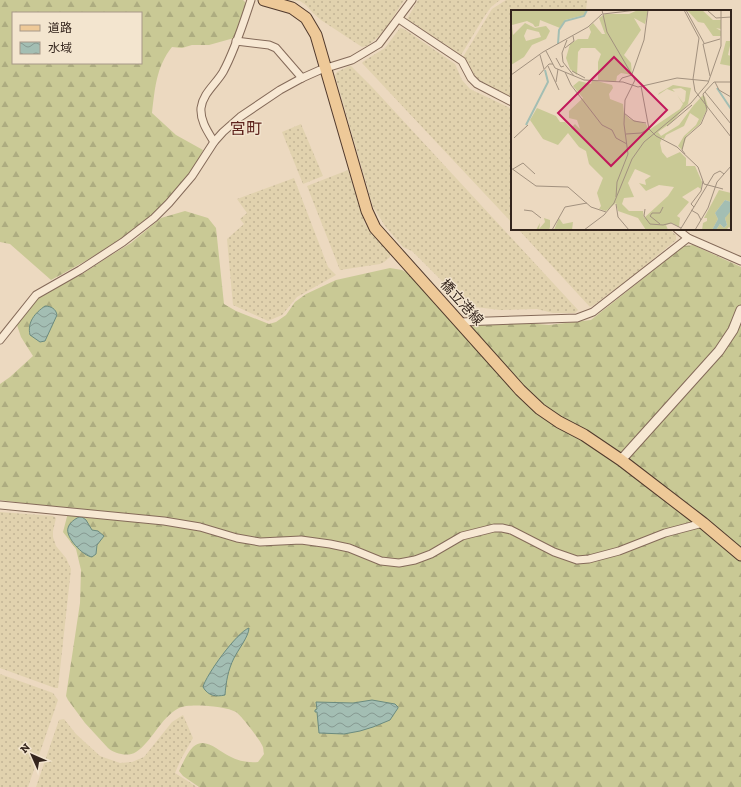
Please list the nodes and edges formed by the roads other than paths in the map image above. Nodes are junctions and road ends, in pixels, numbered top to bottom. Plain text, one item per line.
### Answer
1 (251, 0) edge
2 (264, 0) edge
3 (412, 0) edge
4 (399, 19) junction
5 (236, 41) junction
6 (326, 68) junction
7 (302, 78) junction
8 (511, 101) edge
9 (214, 142) junction
10 (679, 230) edge
11 (688, 238) junction
12 (741, 261) edge
13 (741, 310) edge
14 (460, 322) junction
15 (0, 340) edge
16 (621, 460) junction
17 (0, 505) edge
18 (702, 523) junction
19 (741, 555) edge

1 - 5 street
2 - 6 main road, 橋立港線
3 - 4 street
4 - 6 street
4 - 8 street
5 - 7 street
5 - 9 street
6 - 7 street
6 - 14 main road, 橋立港線
7 - 9 street
9 - 15 street
10 - 11 street
11 - 12 street
11 - 14 street
13 - 16 street
14 - 16 main road, 橋立港線
16 - 18 main road, 橋立港線
17 - 18 street
18 - 19 main road, 橋立港線

